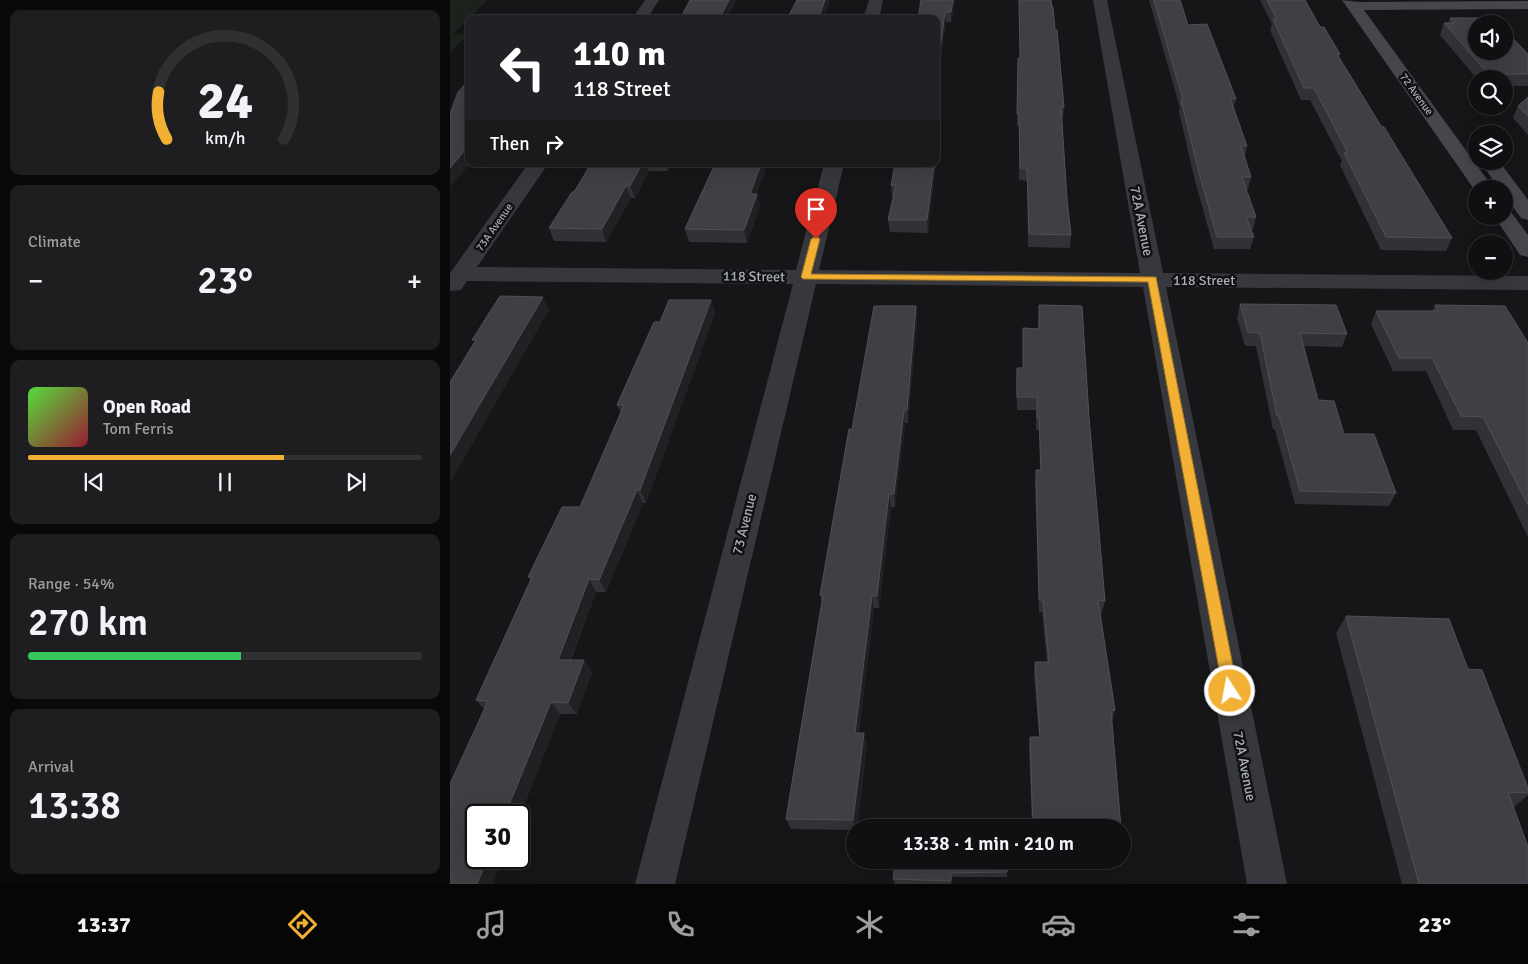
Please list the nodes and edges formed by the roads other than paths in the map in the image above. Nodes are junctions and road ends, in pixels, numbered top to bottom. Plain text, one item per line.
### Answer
1 (652, 0) edge
2 (876, 0) edge
3 (1100, 0) edge
4 (1361, 3) edge
5 (1528, 5) edge
6 (642, 15) edge
7 (872, 15) edge
8 (1395, 37) dead end
9 (536, 167) edge
10 (833, 167) edge
11 (1496, 170) edge
12 (1478, 180) edge
13 (1528, 214) edge
14 (1510, 225) edge
15 (1528, 250) edge
16 (806, 277) junction
17 (1152, 280) junction
18 (455, 282) edge
19 (1528, 283) edge
20 (655, 884) edge
21 (1267, 884) edge

1 - 6 street
2 - 7 street
3 - 17 street, 72A Avenue
4 - 5 main road
4 - 8 main road
4 - 12 main road, 72 Avenue
9 - 18 street, 73A Avenue
10 - 16 street, 73 Avenue
11 - 13 main road
14 - 15 main road
16 - 17 street, 118 Street
16 - 18 street, 118 Street
16 - 20 street, 73 Avenue
17 - 19 street, 118 Street
17 - 21 street, 72A Avenue

